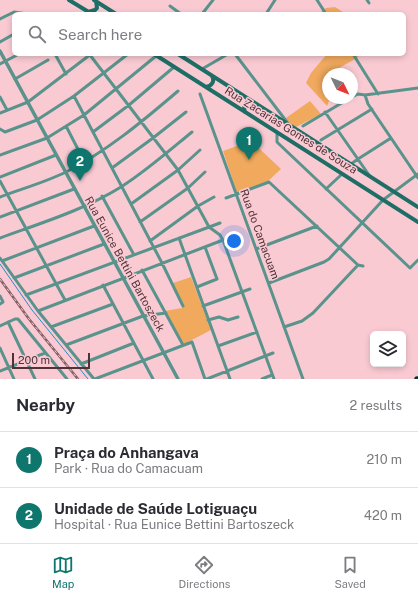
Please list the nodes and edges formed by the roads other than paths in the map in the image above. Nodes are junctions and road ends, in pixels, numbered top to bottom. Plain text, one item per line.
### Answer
1 (69, 0) edge
2 (213, 0) edge
3 (275, 0) edge
4 (317, 0) edge
5 (96, 1) edge
6 (170, 6) dead end
7 (88, 12) edge
8 (92, 12) edge
9 (113, 12) edge
10 (179, 12) edge
11 (204, 12) edge
12 (267, 12) edge
13 (325, 12) edge
14 (12, 13) edge
15 (0, 20) edge
16 (12, 35) edge
17 (0, 42) edge
18 (0, 51) edge
19 (15, 56) edge
20 (57, 56) edge
21 (89, 56) edge
22 (91, 56) edge
23 (125, 56) edge
24 (154, 56) edge
25 (157, 56) edge
26 (181, 56) edge
27 (225, 56) edge
28 (237, 56) edge
29 (354, 56) edge
30 (48, 60) dead end
31 (6, 61) junction
32 (0, 64) edge
33 (174, 67) junction
34 (202, 69) junction
35 (104, 73) junction
36 (66, 74) junction
37 (212, 76) junction
38 (15, 79) junction
39 (205, 87) junction
40 (418, 88) edge
41 (116, 89) junction
42 (178, 91) dead end
43 (200, 94) dead end
44 (358, 94) edge
45 (378, 94) junction
46 (365, 95) junction
47 (74, 96) junction
48 (0, 97) edge
49 (252, 101) junction
50 (28, 102) junction
51 (339, 104) edge
52 (129, 106) junction
53 (372, 109) junction
54 (7, 110) junction
55 (186, 112) dead end
56 (245, 112) junction
57 (279, 112) junction
58 (325, 112) junction
59 (0, 113) edge
60 (84, 115) junction
61 (276, 116) junction
62 (37, 120) junction
63 (141, 122) junction
64 (289, 125) junction
65 (66, 126) junction
66 (303, 126) dead end
67 (0, 129) edge
68 (338, 130) junction
69 (93, 132) junction
70 (192, 132) dead end
71 (277, 132) junction
72 (47, 138) junction
73 (154, 138) junction
74 (391, 138) junction
75 (320, 140) dead end
76 (200, 150) dead end
77 (102, 151) junction
78 (165, 154) junction
79 (0, 155) edge
80 (56, 155) junction
81 (358, 159) junction
82 (84, 161) junction
83 (351, 164) junction
84 (112, 168) junction
85 (178, 170) junction
86 (65, 172) junction
87 (205, 172) dead end
88 (342, 174) junction
89 (370, 176) junction
90 (417, 176) edge
91 (0, 177) edge
92 (0, 181) edge
93 (122, 186) junction
94 (188, 188) junction
95 (74, 189) junction
96 (326, 189) junction
97 (394, 192) junction
98 (7, 194) junction
99 (236, 194) junction
100 (102, 196) junction
101 (0, 197) edge
102 (214, 197) dead end
103 (226, 198) dead end
104 (383, 200) junction
105 (131, 204) junction
106 (198, 206) junction
107 (84, 207) junction
108 (418, 207) edge
109 (16, 210) junction
110 (0, 217) edge
111 (140, 222) junction
112 (362, 222) junction
113 (418, 222) edge
114 (220, 223) dead end
115 (94, 226) junction
116 (209, 226) junction
117 (317, 226) junction
118 (26, 229) junction
119 (0, 238) edge
120 (180, 238) junction
121 (223, 240) junction
122 (150, 241) junction
123 (104, 244) junction
124 (36, 247) junction
125 (204, 247) junction
126 (340, 247) junction
127 (154, 248) junction
128 (256, 249) junction
129 (185, 254) junction
130 (134, 255) junction
131 (1, 259) edge
132 (418, 260) edge
133 (114, 262) junction
134 (162, 263) junction
135 (358, 264) junction
136 (46, 266) junction
137 (364, 266) dead end
138 (142, 270) junction
139 (14, 278) junction
140 (122, 278) junction
141 (269, 283) junction
142 (56, 284) junction
143 (103, 285) junction
144 (197, 287) junction
145 (250, 289) dead end
146 (242, 292) junction
147 (26, 295) junction
148 (0, 296) edge
149 (65, 300) junction
150 (2, 303) edge
151 (114, 304) junction
152 (183, 306) dead end
153 (203, 306) junction
154 (38, 311) junction
155 (166, 313) junction
156 (143, 316) junction
157 (238, 318) dead end
158 (208, 320) junction
159 (8, 322) junction
160 (124, 324) junction
161 (0, 326) edge
162 (284, 327) junction
163 (51, 328) junction
164 (257, 332) junction
165 (134, 343) junction
166 (66, 345) junction
167 (183, 345) junction
168 (218, 346) junction
169 (0, 348) edge
170 (45, 353) junction
171 (163, 353) junction
172 (273, 353) dead end
173 (266, 356) junction
174 (143, 360) junction
175 (27, 361) junction
176 (81, 364) junction
177 (9, 368) junction
178 (227, 370) junction
179 (0, 371) edge
180 (273, 377) edge
181 (14, 379) edge
182 (35, 379) edge
183 (67, 379) edge
184 (95, 379) edge
185 (153, 379) edge
186 (178, 379) edge
187 (206, 379) edge
188 (230, 379) edge
189 (262, 379) edge
190 (303, 379) edge

1 - 7 main road
2 - 11 street
3 - 12 street
4 - 13 street
5 - 8 main road
5 - 9 main road
6 - 10 street
14 - 15 street
16 - 17 street
18 - 31 street, Rua Eunice Bettini Bartoszeck
19 - 31 street
20 - 36 street
21 - 36 street
22 - 35 street
23 - 35 street
24 - 41 street
25 - 33 main road, Rua Zacarias Gomes de Souza
26 - 34 main road, Rua Zacarias Gomes de Souza
27 - 34 street
28 - 57 street
29 - 45 street
30 - 38 street
31 - 32 street
31 - 38 street, Rua Eunice Bettini Bartoszeck
33 - 39 main road, Rua Zacarias Gomes de Souza
33 - 52 street
34 - 37 main road, Rua Zacarias Gomes de Souza
35 - 41 street
35 - 47 street
36 - 50 street
37 - 39 main road
37 - 49 main road, Rua Zacarias Gomes de Souza
38 - 50 street, Rua Eunice Bettini Bartoszeck
39 - 56 main road, Rua Zacarias Gomes de Souza
40 - 45 street
41 - 52 street
41 - 60 street
42 - 63 street
43 - 99 street, Rua do Camacuam
44 - 46 street
45 - 46 street
46 - 53 street
47 - 60 street
47 - 62 street
48 - 54 street
49 - 56 main road
49 - 61 main road, Rua Zacarias Gomes de Souza
50 - 54 street
50 - 62 street, Rua Eunice Bettini Bartoszeck
51 - 58 street
52 - 63 street
52 - 69 street
53 - 68 street
53 - 74 street
54 - 59 street
55 - 73 street
56 - 71 main road, Rua Zacarias Gomes de Souza
57 - 61 street
57 - 64 street
58 - 66 street
58 - 68 street
60 - 65 street
60 - 69 street
61 - 64 main road, Rua Zacarias Gomes de Souza
62 - 67 street
62 - 72 street, Rua Eunice Bettini Bartoszeck
63 - 73 street
63 - 77 street
64 - 83 main road, Rua Zacarias Gomes de Souza
65 - 72 street
65 - 82 street
68 - 75 street
68 - 81 street
69 - 77 street
70 - 78 street
71 - 88 main road, Rua Zacarias Gomes de Souza
71 - 96 street
72 - 79 street
72 - 80 street, Rua Eunice Bettini Bartoszeck
73 - 78 street
73 - 84 street
74 - 81 street
74 - 90 street
76 - 85 street
77 - 82 street
77 - 84 street
78 - 85 street
78 - 93 street
80 - 86 street, Rua Eunice Bettini Bartoszeck
80 - 91 street
81 - 83 street
81 - 89 street
82 - 86 street
83 - 89 main road, Rua Zacarias Gomes de Souza
84 - 93 street
85 - 94 street
85 - 105 street
86 - 95 street, Rua Eunice Bettini Bartoszeck
86 - 98 street
87 - 94 street
88 - 96 street
88 - 104 main road, Rua Zacarias Gomes de Souza
89 - 97 main road, Rua Zacarias Gomes de Souza
90 - 97 street
92 - 98 street
93 - 100 street
93 - 105 street
94 - 106 street
94 - 111 street
95 - 107 street, Rua Eunice Bettini Bartoszeck
95 - 109 street
96 - 112 street
97 - 104 street
97 - 108 main road, Rua Zacarias Gomes de Souza
98 - 101 street
98 - 109 street
99 - 103 street
99 - 117 street
99 - 128 street, Rua do Camacuam
100 - 107 street
100 - 130 street
102 - 106 street
104 - 112 street
104 - 113 main road, Rua Zacarias Gomes de Souza
105 - 111 street
106 - 116 street
106 - 122 street
107 - 115 street, Rua Eunice Bettini Bartoszeck
107 - 118 street
109 - 110 street
109 - 118 street
111 - 122 street
112 - 126 street
112 - 132 street
114 - 116 street
115 - 123 street, Rua Eunice Bettini Bartoszeck
115 - 124 street
116 - 120 street
116 - 121 street
117 - 126 street
117 - 128 street
118 - 119 street
118 - 124 street
120 - 127 street
120 - 129 street
121 - 125 street
121 - 146 street
122 - 127 street
123 - 133 street, Rua Eunice Bettini Bartoszeck
123 - 136 street
124 - 131 street
124 - 136 street
125 - 129 street
125 - 144 street
126 - 135 street
126 - 141 street
127 - 130 street
127 - 134 street
128 - 141 street, Rua do Camacuam
129 - 134 street
129 - 144 street
130 - 133 street
131 - 139 street
133 - 140 street, Rua Eunice Bettini Bartoszeck
133 - 142 street
134 - 138 street
134 - 152 street
135 - 137 street
135 - 162 street
136 - 139 street
136 - 142 street
138 - 140 street
138 - 155 street
139 - 147 street
140 - 143 street
140 - 156 street, Rua Eunice Bettini Bartoszeck
141 - 162 street, Rua do Camacuam
142 - 147 street
142 - 149 street
143 - 149 street
143 - 151 street
144 - 153 street
145 - 146 street
146 - 153 street
146 - 164 street
147 - 154 street
148 - 150 street
149 - 154 street
151 - 160 street
151 - 163 street
153 - 158 street
154 - 163 street
155 - 156 street
155 - 167 street
156 - 160 street
156 - 171 street, Rua Eunice Bettini Bartoszeck
157 - 158 street
158 - 168 street
159 - 161 street
159 - 170 street
159 - 175 street
160 - 165 street
160 - 166 street
162 - 190 street, Rua do Camacuam
163 - 166 street
164 - 168 street
164 - 173 street
165 - 174 street
165 - 176 street
166 - 176 street
167 - 171 street
167 - 187 street
168 - 178 street
169 - 177 street
170 - 175 street
170 - 183 street
171 - 174 street
171 - 186 street, Rua Eunice Bettini Bartoszeck
172 - 173 street
173 - 178 street
173 - 180 street
174 - 184 street
174 - 185 street
175 - 177 street
175 - 182 street
176 - 184 street
177 - 179 street
177 - 181 street
178 - 187 street
178 - 188 street
180 - 189 street

